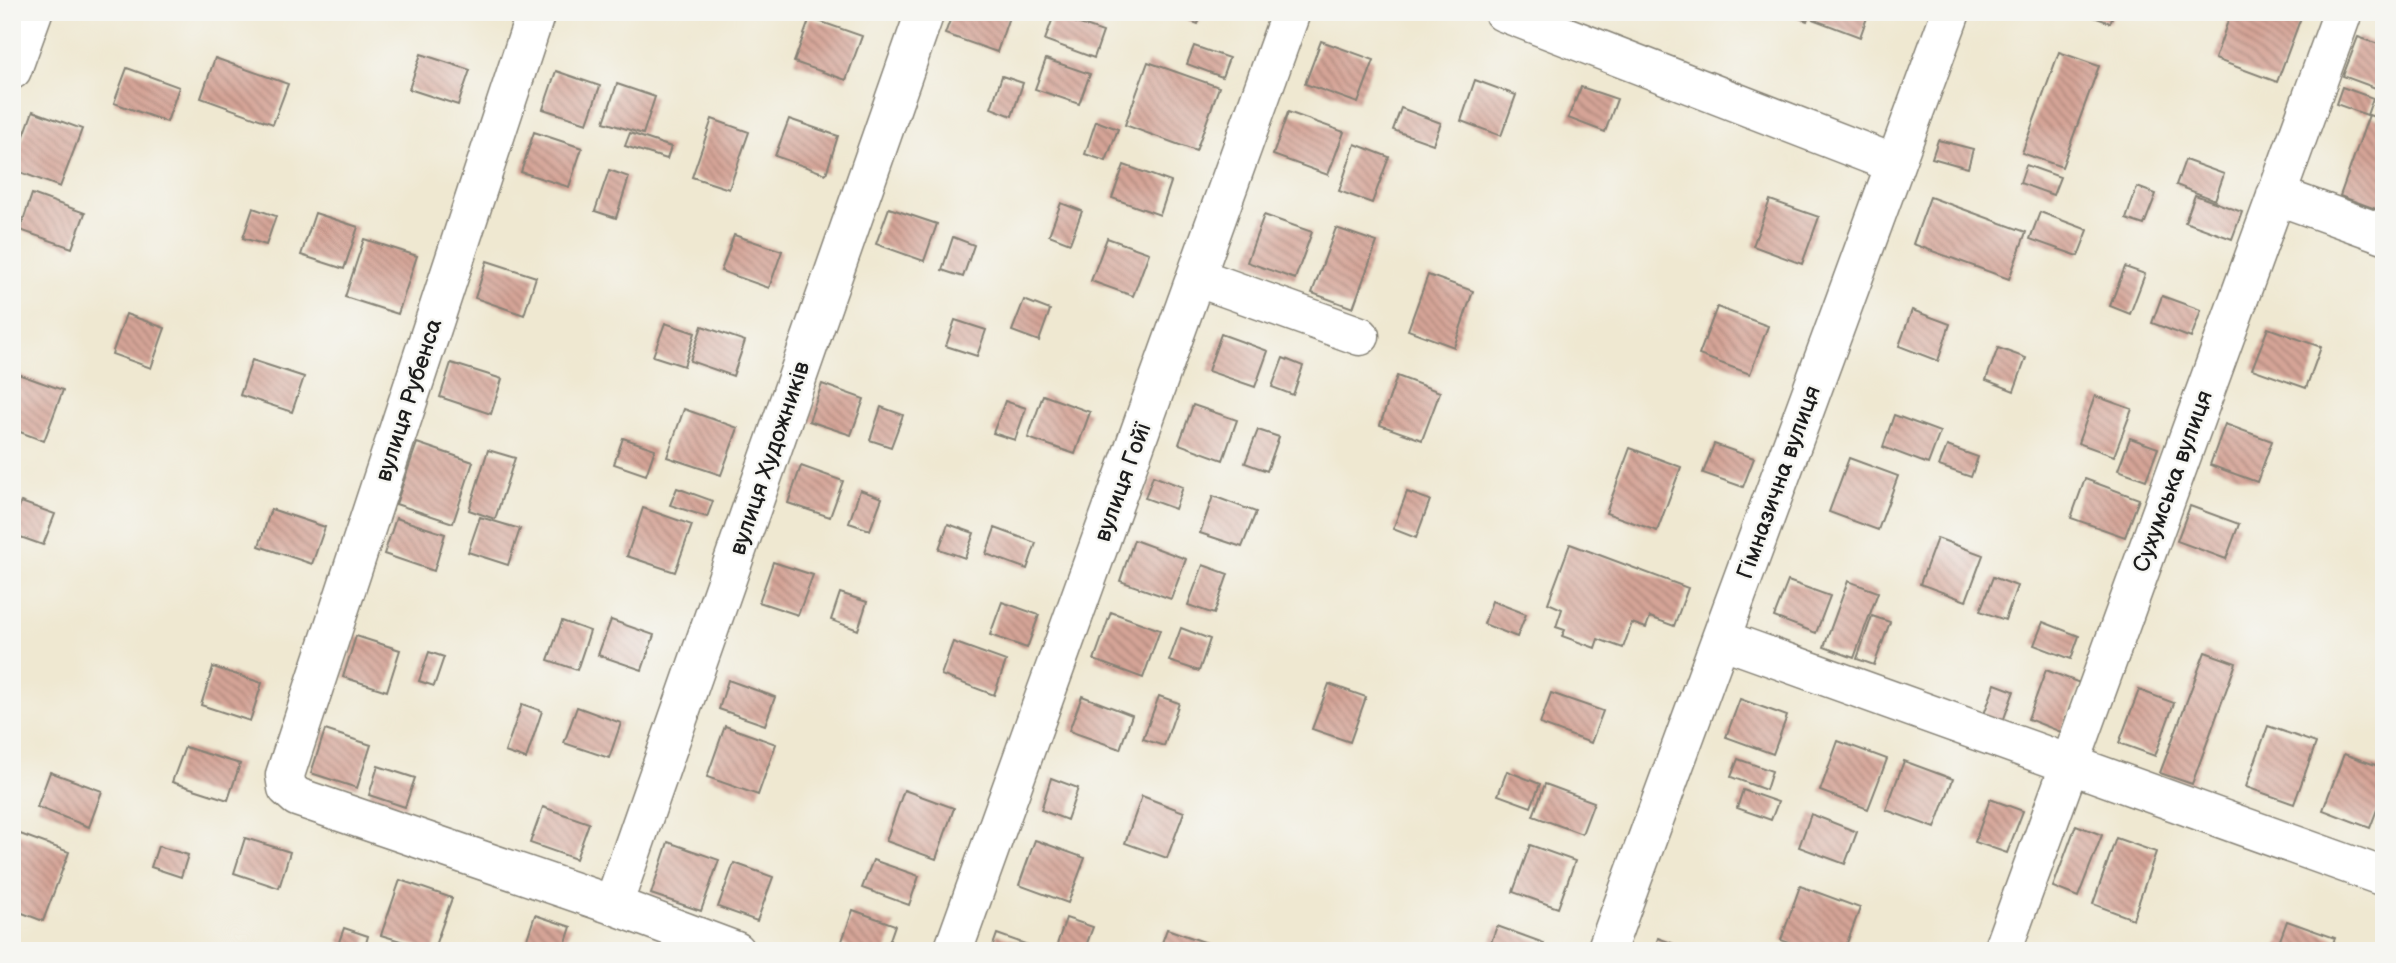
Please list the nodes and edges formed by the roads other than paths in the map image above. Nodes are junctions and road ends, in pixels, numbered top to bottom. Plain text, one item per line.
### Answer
1 (33, 12) edge
2 (536, 12) edge
3 (925, 12) edge
4 (1291, 12) edge
5 (1503, 12) edge
6 (1951, 12) edge
7 (2343, 12) edge
8 (12, 70) edge
9 (1895, 164) junction
10 (2276, 195) junction
11 (2384, 234) edge
12 (1196, 277) junction
13 (1360, 336) dead end
14 (1720, 639) junction
15 (2070, 764) junction
16 (2384, 877) edge
17 (613, 905) junction
18 (736, 951) edge
19 (953, 951) edge
20 (1606, 951) edge
21 (2002, 951) edge

1 - 8 street
2 - 17 street, вулиця Рубенса
3 - 17 street, вулиця Художників
4 - 12 street, вулиця Гойї
5 - 9 street
6 - 9 street, Гімназична вулиця
7 - 10 street, Сухумська вулиця
9 - 14 street, Гімназична вулиця
10 - 11 street
10 - 15 street, Сухумська вулиця
12 - 13 street
12 - 19 street, вулиця Гойї
14 - 15 street
14 - 20 street, Гімназична вулиця
15 - 16 street
15 - 21 street, Сухумська вулиця
17 - 18 street

